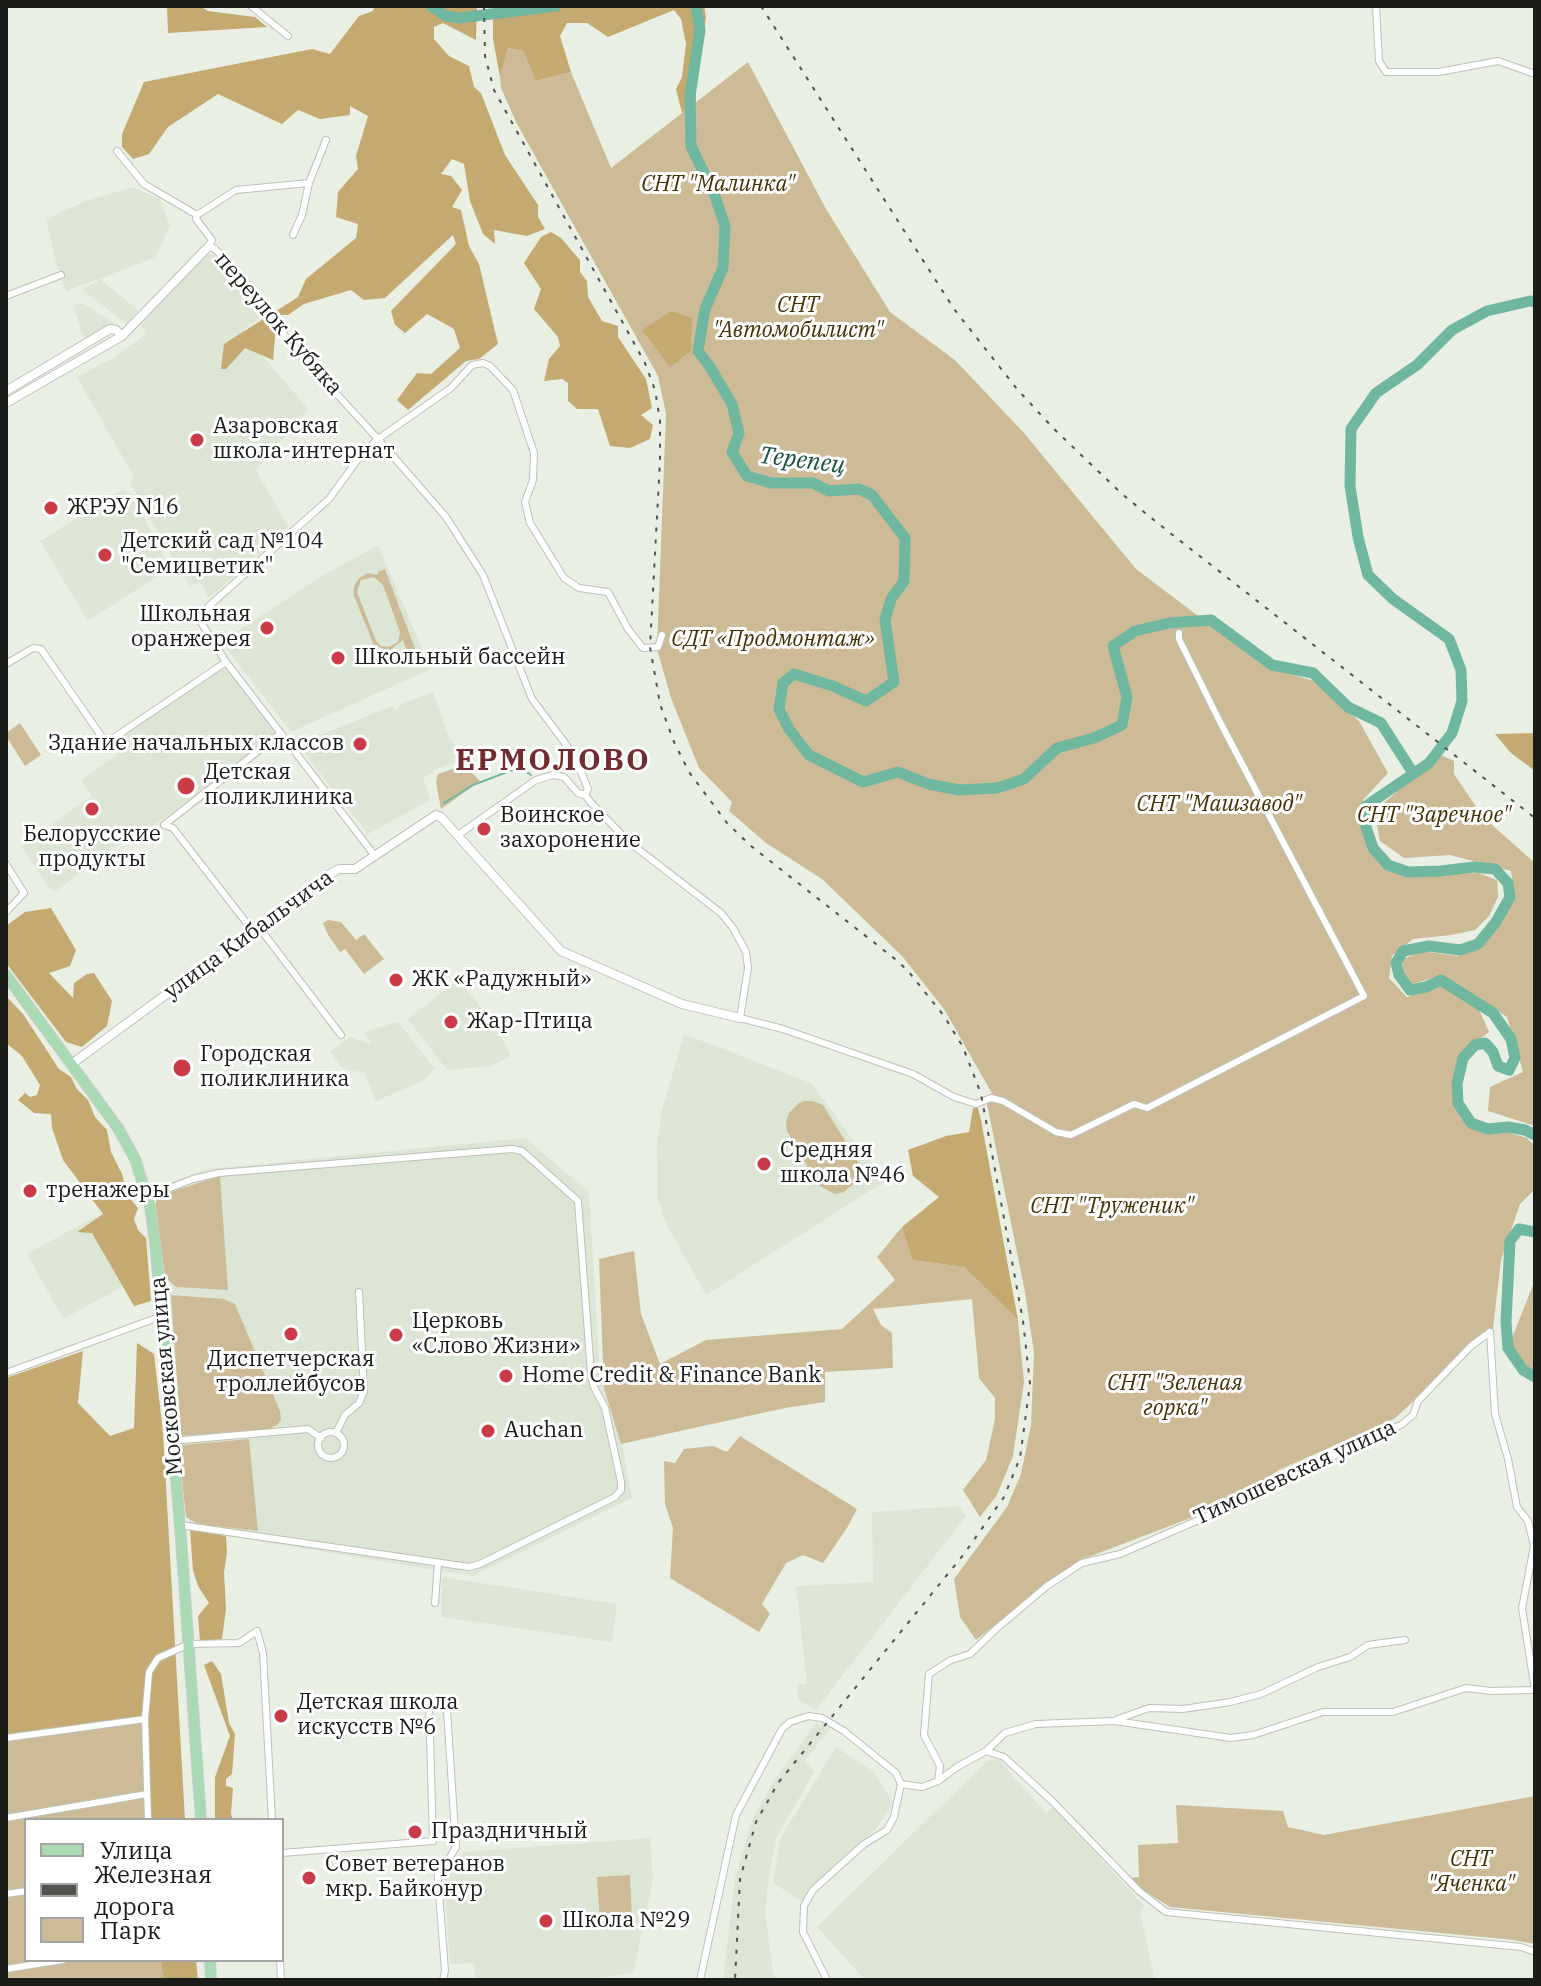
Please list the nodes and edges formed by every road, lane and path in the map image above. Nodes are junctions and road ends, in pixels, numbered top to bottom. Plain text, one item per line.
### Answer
1 (251, 6) edge
2 (1376, 6) edge
3 (288, 36) dead end
4 (1535, 74) edge
5 (326, 140) dead end
6 (117, 151) dead end
7 (309, 183) junction
8 (197, 215) junction
9 (293, 235) dead end
10 (209, 246) junction
11 (61, 275) dead end
12 (6, 296) edge
13 (122, 336) junction
14 (6, 391) edge
15 (6, 403) edge
16 (378, 439) junction
17 (1179, 633) dead end
18 (662, 635) dead end
19 (226, 662) junction
20 (6, 664) edge
21 (281, 733) junction
22 (585, 795) junction
23 (458, 835) junction
24 (375, 856) junction
25 (6, 864) edge
26 (6, 912) edge
27 (255, 928) junction
28 (6, 975) edge
29 (740, 1018) junction
30 (341, 1035) dead end
31 (73, 1063) junction
32 (147, 1197) junction
33 (359, 1292) dead end
34 (162, 1316) junction
35 (6, 1373) edge
36 (336, 1433) junction
37 (321, 1438) junction
38 (171, 1441) junction
39 (180, 1525) junction
40 (438, 1563) junction
41 (435, 1603) dead end
42 (1405, 1640) dead end
43 (189, 1644) junction
44 (1535, 1690) edge
45 (429, 1703) dead end
46 (447, 1711) dead end
47 (145, 1719) junction
48 (1115, 1721) junction
49 (6, 1738) edge
50 (986, 1751) junction
51 (938, 1781) junction
52 (901, 1784) junction
53 (147, 1794) junction
54 (6, 1818) edge
55 (148, 1818) edge
56 (201, 1818) edge
57 (272, 1818) edge
58 (284, 1853) edge
59 (1535, 1952) edge
60 (50, 1962) edge
61 (6, 1969) edge
62 (443, 1980) edge
63 (700, 1980) edge
64 (827, 1980) edge

1 - 3 street
2 - 4 street
5 - 7 street
6 - 8 street
7 - 8 street
7 - 9 street
8 - 10 street
10 - 13 street
10 - 16 street, переулок Кубяка
11 - 12 street
13 - 14 street
13 - 15 street
16 - 18 street
16 - 19 street
16 - 22 street, переулок Кубяка
17 - 29 street
19 - 20 street
19 - 21 street
21 - 24 street
21 - 27 street
22 - 23 street
22 - 29 street
23 - 24 street, улица Кибальчича
23 - 29 street, улица Кибальчича
24 - 27 street, улица Кибальчича
25 - 26 street
27 - 30 street
27 - 31 street, улица Кибальчича
28 - 31 main road, Московская улица
31 - 32 main road, Московская улица
32 - 34 main road, Московская улица
32 - 40 street
33 - 36 street
34 - 35 street
34 - 38 main road, Московская улица
36 - 37 street
36 - 37 street
37 - 38 street
38 - 39 main road, Московская улица
39 - 40 street
39 - 43 main road, Московская улица
40 - 41 street
42 - 48 street
43 - 47 street
43 - 56 main road, Московская улица
43 - 57 street
44 - 48 street
44 - 51 street, Тимошевская улица
45 - 58 street
46 - 62 street
47 - 49 street
47 - 53 street
48 - 50 street
50 - 51 street
50 - 59 street
51 - 52 street
52 - 63 street
52 - 64 street
53 - 54 street
53 - 55 street
60 - 61 street

